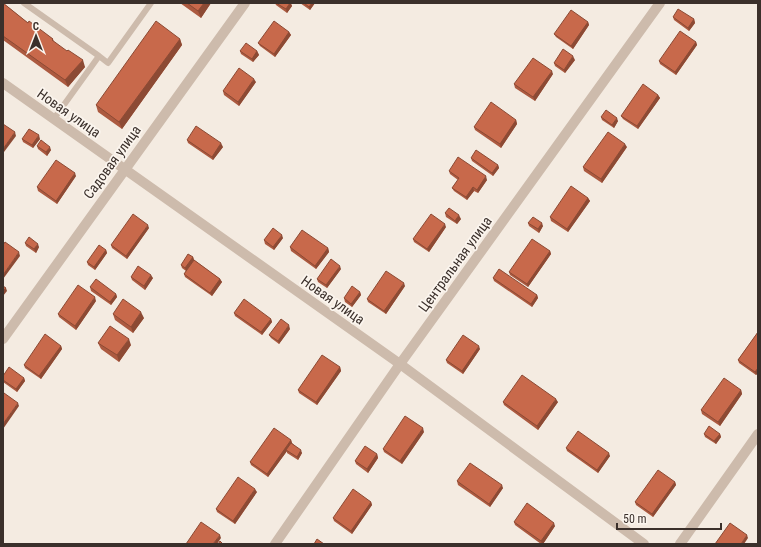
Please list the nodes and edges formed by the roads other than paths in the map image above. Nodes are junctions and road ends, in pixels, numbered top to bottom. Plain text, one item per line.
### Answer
1 (24, 3) edge
2 (151, 3) edge
3 (245, 3) edge
4 (660, 3) edge
5 (99, 56) junction
6 (3, 84) edge
7 (54, 120) junction
8 (124, 169) junction
9 (3, 339) edge
10 (400, 364) junction
11 (758, 434) edge
12 (275, 544) edge
13 (644, 544) edge
14 (680, 544) edge

1 - 5 lane
2 - 5 lane
3 - 8 street, Садовая улица
4 - 10 street, Центральная улица
5 - 7 lane
6 - 7 street, Новая улица
7 - 8 street, Новая улица
8 - 9 street, Садовая улица
8 - 10 street, Новая улица
10 - 12 street, Центральная улица
10 - 13 street, Новая улица
11 - 14 street

